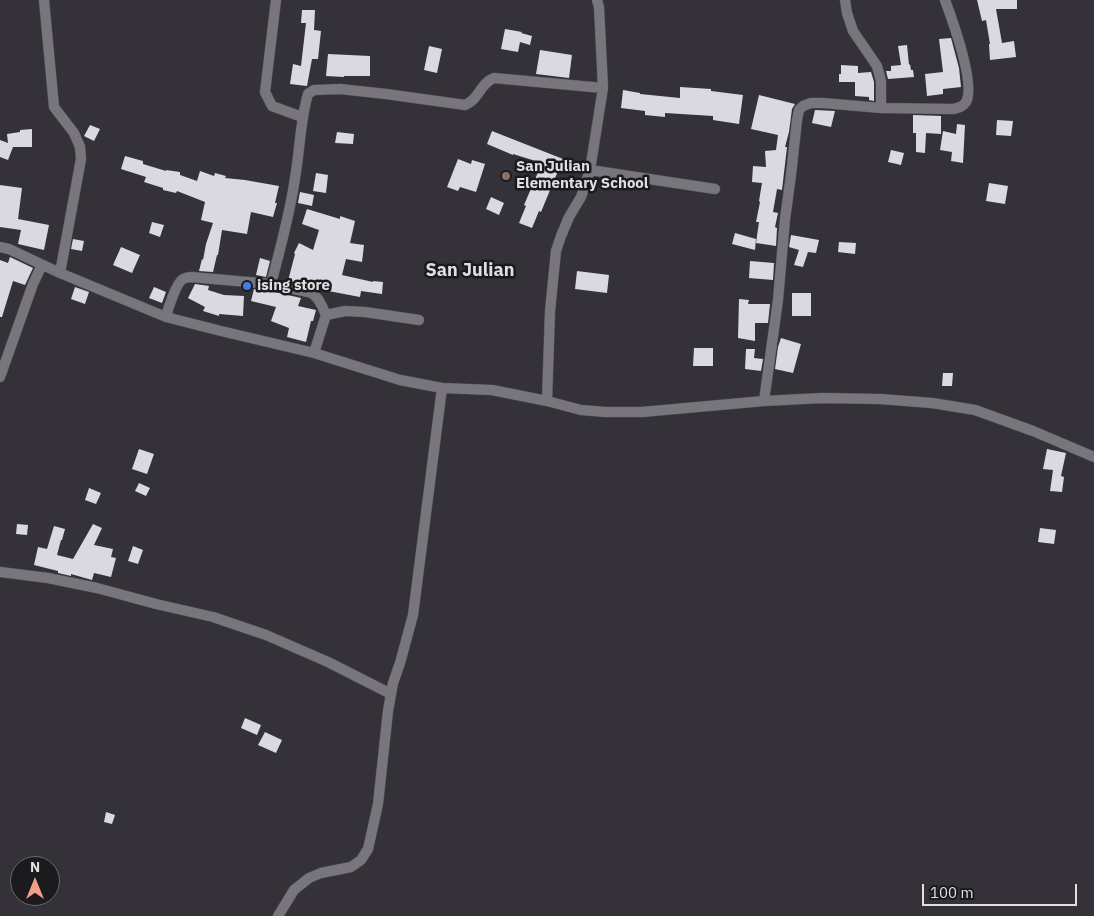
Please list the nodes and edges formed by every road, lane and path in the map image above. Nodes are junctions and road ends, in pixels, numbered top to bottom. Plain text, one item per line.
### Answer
1 (44, 0) edge
2 (276, 0) edge
3 (597, 0) edge
4 (845, 0) edge
5 (945, 0) edge
6 (603, 88) junction
7 (881, 108) junction
8 (302, 117) junction
9 (590, 170) junction
10 (715, 189) dead end
11 (0, 247) edge
12 (42, 265) junction
13 (60, 273) junction
14 (271, 284) junction
15 (326, 316) junction
16 (166, 317) junction
17 (419, 320) dead end
18 (314, 353) junction
19 (0, 377) edge
20 (442, 388) junction
21 (547, 401) junction
22 (764, 401) junction
23 (1094, 457) edge
24 (0, 572) edge
25 (392, 694) junction
26 (278, 916) edge

1 - 13 street
2 - 8 street
3 - 6 street
4 - 7 street
5 - 7 street
6 - 8 street
6 - 9 street
7 - 22 street
8 - 14 street
9 - 10 street
9 - 21 street
11 - 12 street
12 - 13 street
12 - 19 street
13 - 16 street
14 - 15 street
14 - 16 street
15 - 17 street
15 - 18 street
16 - 18 street
18 - 20 street
20 - 21 street
20 - 25 street
21 - 22 street
22 - 23 street
24 - 25 street
25 - 26 street

